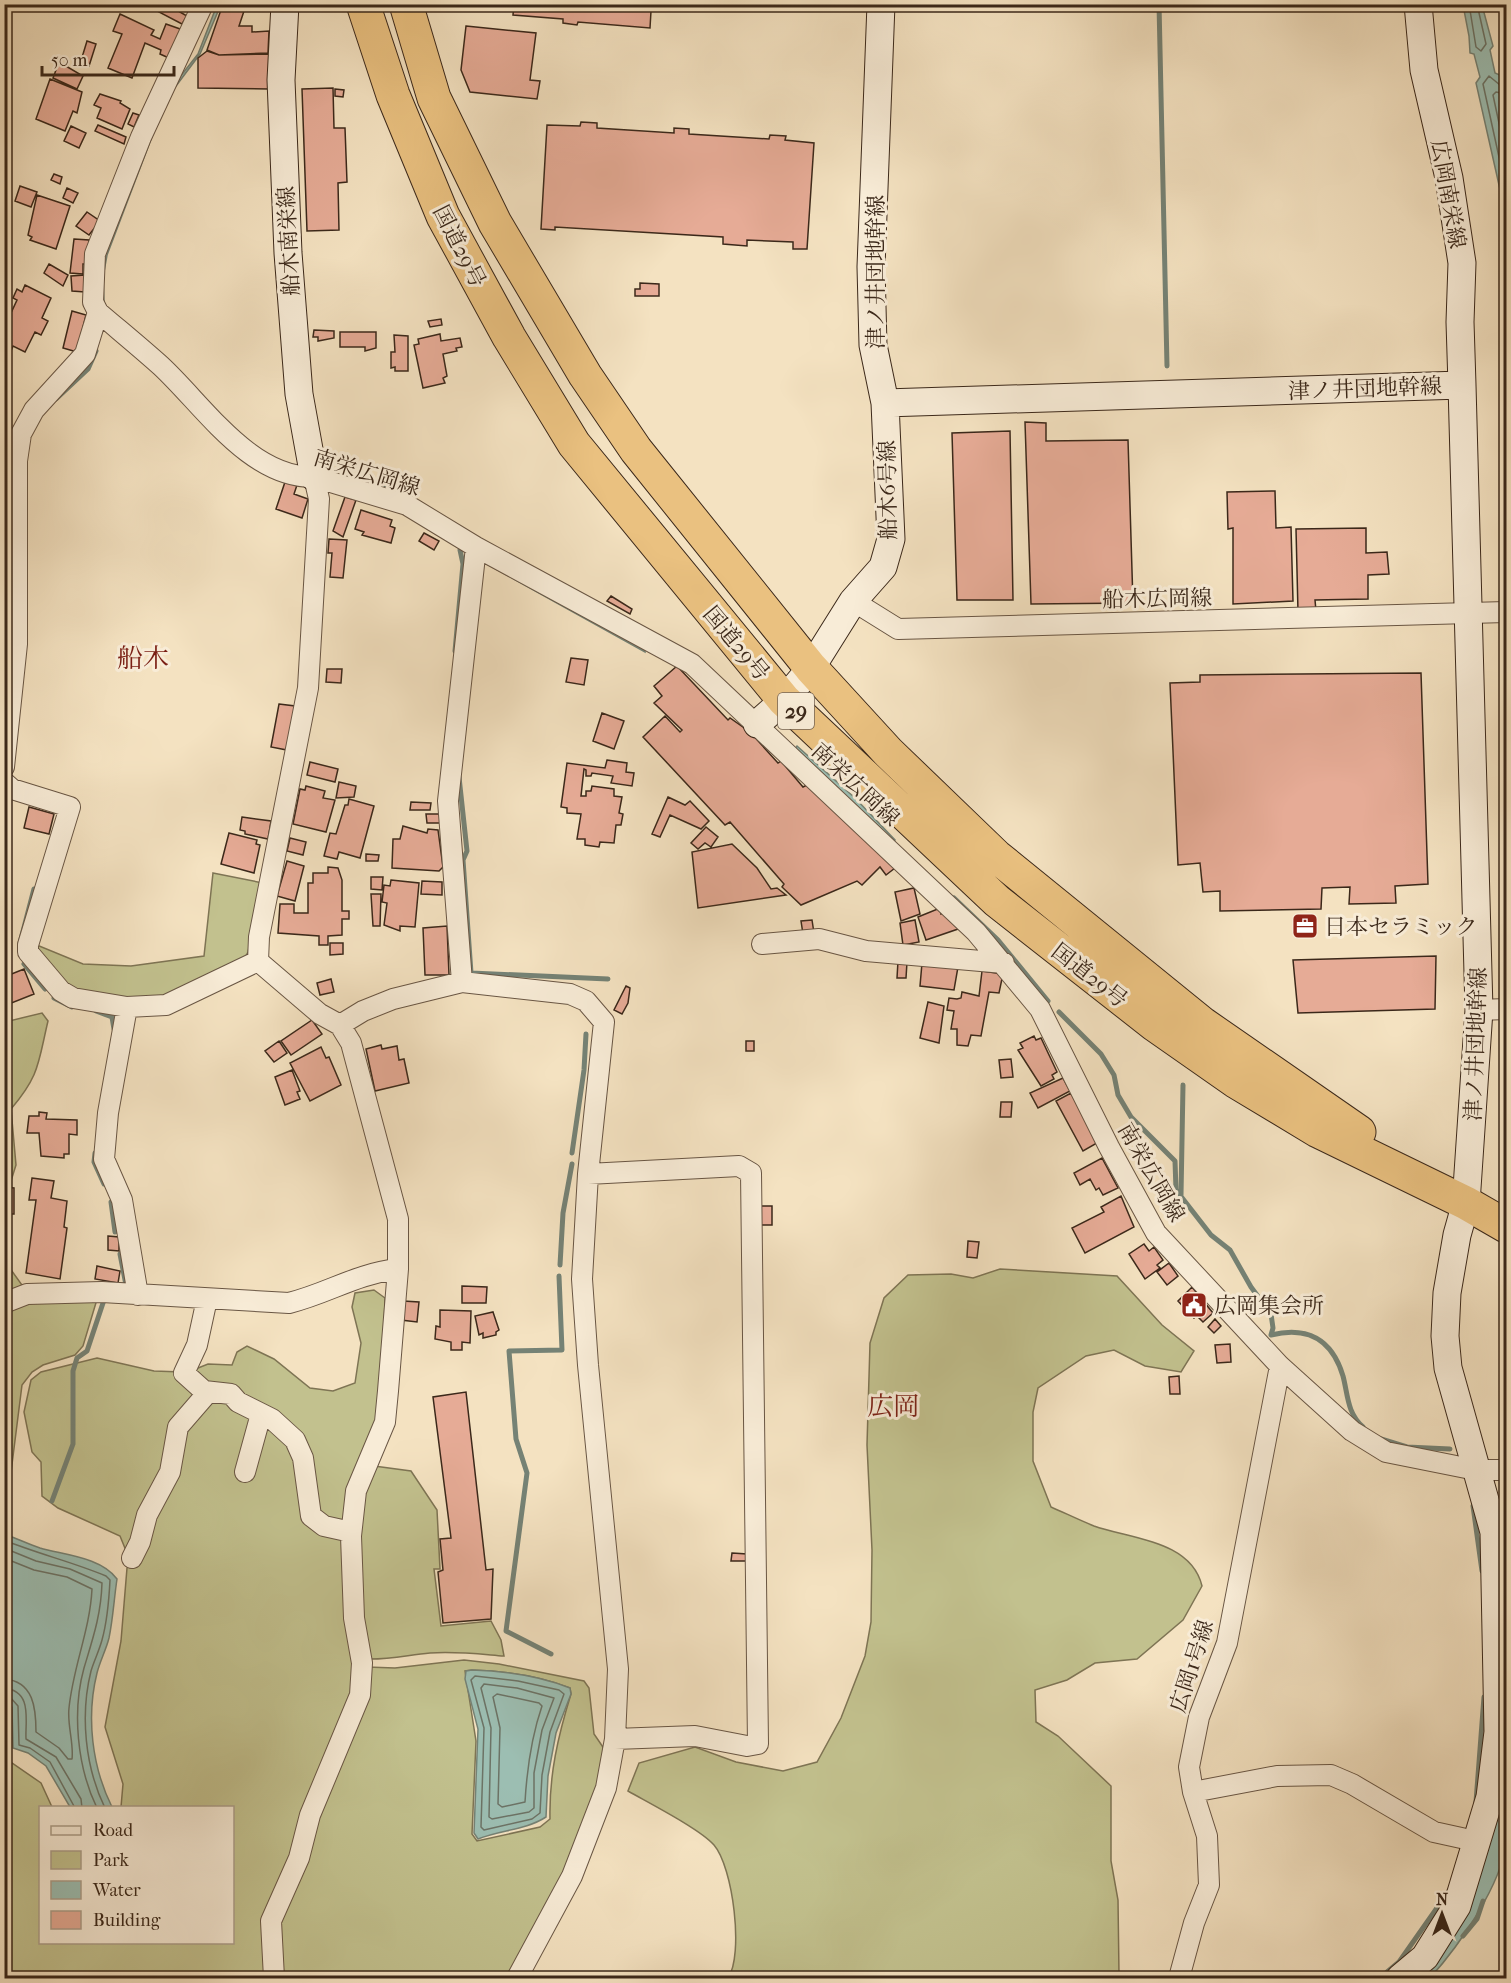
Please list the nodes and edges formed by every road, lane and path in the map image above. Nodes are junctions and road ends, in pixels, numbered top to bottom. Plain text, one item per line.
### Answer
1 (203, 4) edge
2 (285, 4) edge
3 (363, 4) edge
4 (406, 4) edge
5 (881, 4) edge
6 (1418, 4) edge
7 (98, 312) junction
8 (1462, 385) junction
9 (885, 403) junction
10 (314, 477) junction
11 (476, 547) junction
12 (853, 601) junction
13 (1506, 612) edge
14 (1470, 615) junction
15 (811, 668) junction
16 (784, 700) junction
17 (757, 724) junction
18 (4, 767) edge
19 (4, 782) edge
20 (762, 944) dead end
21 (258, 961) junction
22 (1004, 963) junction
23 (462, 982) junction
24 (127, 1007) junction
25 (1506, 1009) edge
26 (1479, 1010) junction
27 (339, 1025) junction
28 (588, 1174) junction
29 (1466, 1203) junction
30 (1506, 1226) edge
31 (398, 1269) junction
32 (138, 1295) junction
33 (207, 1299) junction
34 (4, 1303) edge
35 (1280, 1366) junction
36 (204, 1391) junction
37 (261, 1414) junction
38 (1476, 1470) junction
39 (1506, 1470) edge
40 (244, 1472) dead end
41 (351, 1532) junction
42 (132, 1558) dead end
43 (615, 1738) junction
44 (1193, 1792) junction
45 (1475, 1841) junction
46 (274, 1978) edge
47 (517, 1978) edge
48 (1179, 1978) edge
49 (1400, 1978) edge

1 - 7 street
2 - 10 street, 船木南栄線
3 - 16 highway, 国道29号 / 29
4 - 15 highway, 国道29号 / 29
5 - 9 street, 津ノ井団地幹線
6 - 8 street, 広岡南栄線
7 - 10 street, 南栄広岡線
7 - 18 street
8 - 9 street, 津ノ井団地幹線
8 - 14 street, 津ノ井団地幹線
9 - 12 street, 船木6号線
10 - 11 street, 南栄広岡線
10 - 21 street
11 - 17 street, 南栄広岡線
11 - 23 street
12 - 14 street, 船木広岡線
12 - 15 street, 船木6号線
13 - 14 street, 船木広岡線
14 - 26 street, 津ノ井団地幹線
15 - 16 street, 船木6号線
15 - 29 highway, 国道29号 / 29
16 - 17 street, 船木6号線
16 - 29 highway, 国道29号 / 29
17 - 22 street, 南栄広岡線
19 - 24 street
20 - 22 street
21 - 24 street
21 - 27 street
22 - 35 street, 南栄広岡線
23 - 27 street
23 - 28 street
24 - 32 street
25 - 26 street
26 - 29 street, 津ノ井団地幹線
27 - 31 street
28 - 43 street
28 - 43 street
29 - 30 highway, 国道29号 / 29
29 - 38 street, 津ノ井団地幹線
31 - 33 street
31 - 41 street
32 - 33 street
32 - 34 street
33 - 36 street
35 - 38 street, 南栄広岡線
35 - 44 street, 広岡1号線
36 - 37 street
36 - 42 street
37 - 40 street
37 - 41 street
38 - 39 street, 南栄広岡線
38 - 45 street, 津ノ井団地幹線
41 - 46 street
43 - 47 street
44 - 45 street
44 - 48 street, 広岡1号線
45 - 49 street, 津ノ井団地幹線

